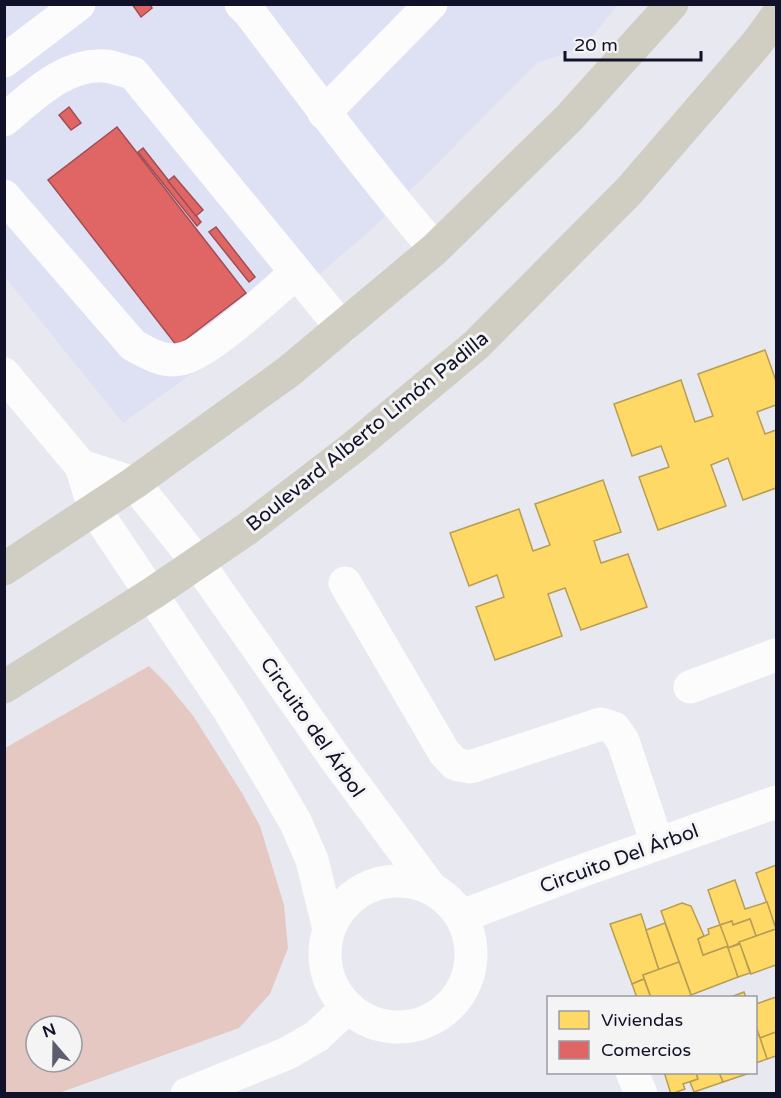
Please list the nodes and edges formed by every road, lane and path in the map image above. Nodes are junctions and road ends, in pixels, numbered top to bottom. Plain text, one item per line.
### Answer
1 (79, 4) edge
2 (431, 4) edge
3 (672, 4) edge
4 (250, 7) edge
5 (777, 17) edge
6 (4, 61) edge
7 (324, 113) junction
8 (4, 120) edge
9 (4, 196) edge
10 (435, 249) junction
11 (296, 273) junction
12 (342, 328) junction
13 (4, 374) edge
14 (81, 466) junction
15 (134, 483) junction
16 (95, 510) junction
17 (9, 558) edge
18 (198, 563) junction
19 (345, 583) dead end
20 (153, 593) junction
21 (777, 655) edge
22 (4, 687) edge
23 (690, 687) dead end
24 (777, 802) edge
25 (657, 843) junction
26 (431, 888) junction
27 (462, 916) junction
28 (329, 929) junction
29 (348, 1007) junction
30 (633, 1074) edge
31 (186, 1094) edge
32 (641, 1094) edge

1 - 6 street
2 - 7 street
3 - 10 highway
4 - 7 street
5 - 18 highway, Boulevard Alberto Limón Padilla
7 - 10 street
8 - 11 street
9 - 11 street
10 - 12 highway
11 - 12 street
12 - 15 highway
13 - 14 street
14 - 15 street
14 - 16 street
15 - 16 highway
15 - 18 street, Circuito del Árbol
16 - 17 highway
16 - 20 street
18 - 20 highway, Boulevard Alberto Limón Padilla
18 - 26 street, Circuito del Árbol
19 - 25 street
20 - 22 highway, Boulevard Alberto Limón Padilla
20 - 28 street
21 - 23 street
24 - 25 street, Circuito Del Árbol
25 - 27 street, Circuito Del Árbol
26 - 27 street
26 - 28 street
27 - 29 street
28 - 29 street
29 - 31 street
30 - 32 street

